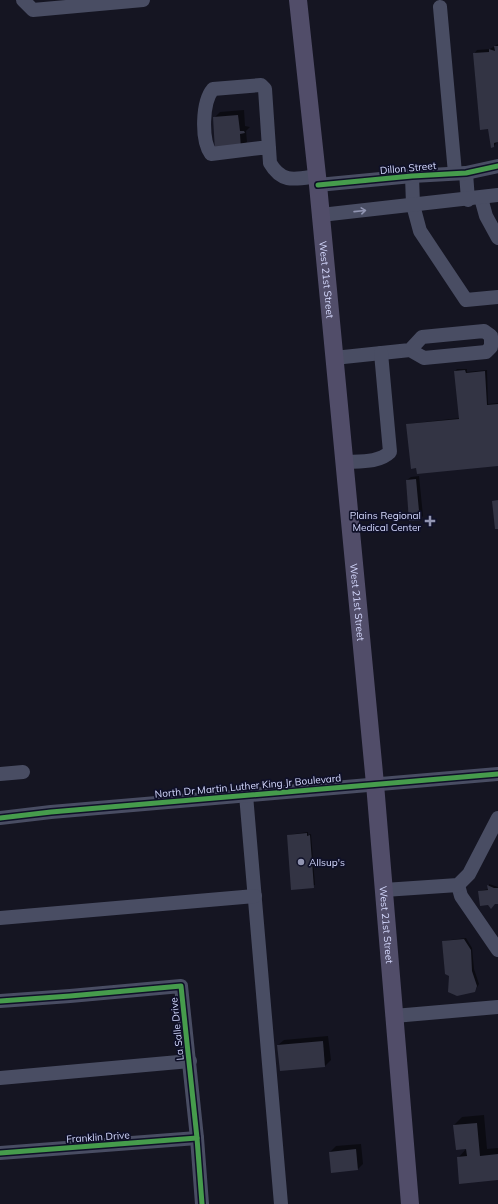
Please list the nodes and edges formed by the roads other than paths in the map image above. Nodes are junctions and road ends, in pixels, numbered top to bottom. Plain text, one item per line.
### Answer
1 (23, 0) edge
2 (143, 0) edge
3 (298, 0) edge
4 (440, 6) dead end
5 (269, 147) junction
6 (498, 166) edge
7 (460, 173) junction
8 (412, 176) junction
9 (317, 181) junction
10 (498, 195) edge
11 (475, 199) junction
12 (413, 206) junction
13 (321, 215) junction
14 (498, 238) edge
15 (498, 297) edge
16 (410, 350) junction
17 (380, 353) junction
18 (334, 358) junction
19 (344, 462) junction
20 (23, 772) dead end
21 (0, 774) edge
22 (498, 774) edge
23 (375, 784) junction
24 (246, 795) junction
25 (0, 818) edge
26 (498, 818) edge
27 (458, 885) junction
28 (384, 890) junction
29 (255, 896) junction
30 (0, 918) edge
31 (498, 950) edge
32 (0, 1001) edge
33 (498, 1007) edge
34 (394, 1016) junction
35 (190, 1061) junction
36 (0, 1078) edge
37 (197, 1138) junction
38 (0, 1153) edge
39 (202, 1204) edge
40 (280, 1204) edge
41 (410, 1204) edge

1 - 2 street
3 - 9 main road, West 21st Street
4 - 7 street
5 - 5 street
5 - 9 street, Dillon Street
6 - 7 street, Dillon Street
7 - 8 street, Dillon Street
7 - 11 street
8 - 9 street, Dillon Street
8 - 12 street
9 - 13 main road, West 21st Street
10 - 11 street
11 - 12 street
11 - 14 street
13 -> 12 street
12 - 15 street
13 - 18 main road, West 21st Street
16 - 16 street
16 - 17 street
17 - 18 street
17 - 19 street
18 - 19 main road, West 21st Street
19 - 23 main road, West 21st Street
20 - 21 street
22 - 23 street, North Dr Martin Luther King Jr Boulevard
23 - 24 street, North Dr Martin Luther King Jr Boulevard
23 - 28 main road, West 21st Street
24 - 25 street, North Dr Martin Luther King Jr Boulevard
24 - 29 street
26 - 27 street
27 - 28 street
27 - 31 street
28 - 34 main road, West 21st Street
29 - 30 street
29 - 40 street
32 - 35 street, La Salle Drive
33 - 34 street
34 - 41 main road, West 21st Street
35 - 36 street
35 - 37 street, La Salle Drive
37 - 38 street, Franklin Drive
37 - 39 street, La Salle Drive

